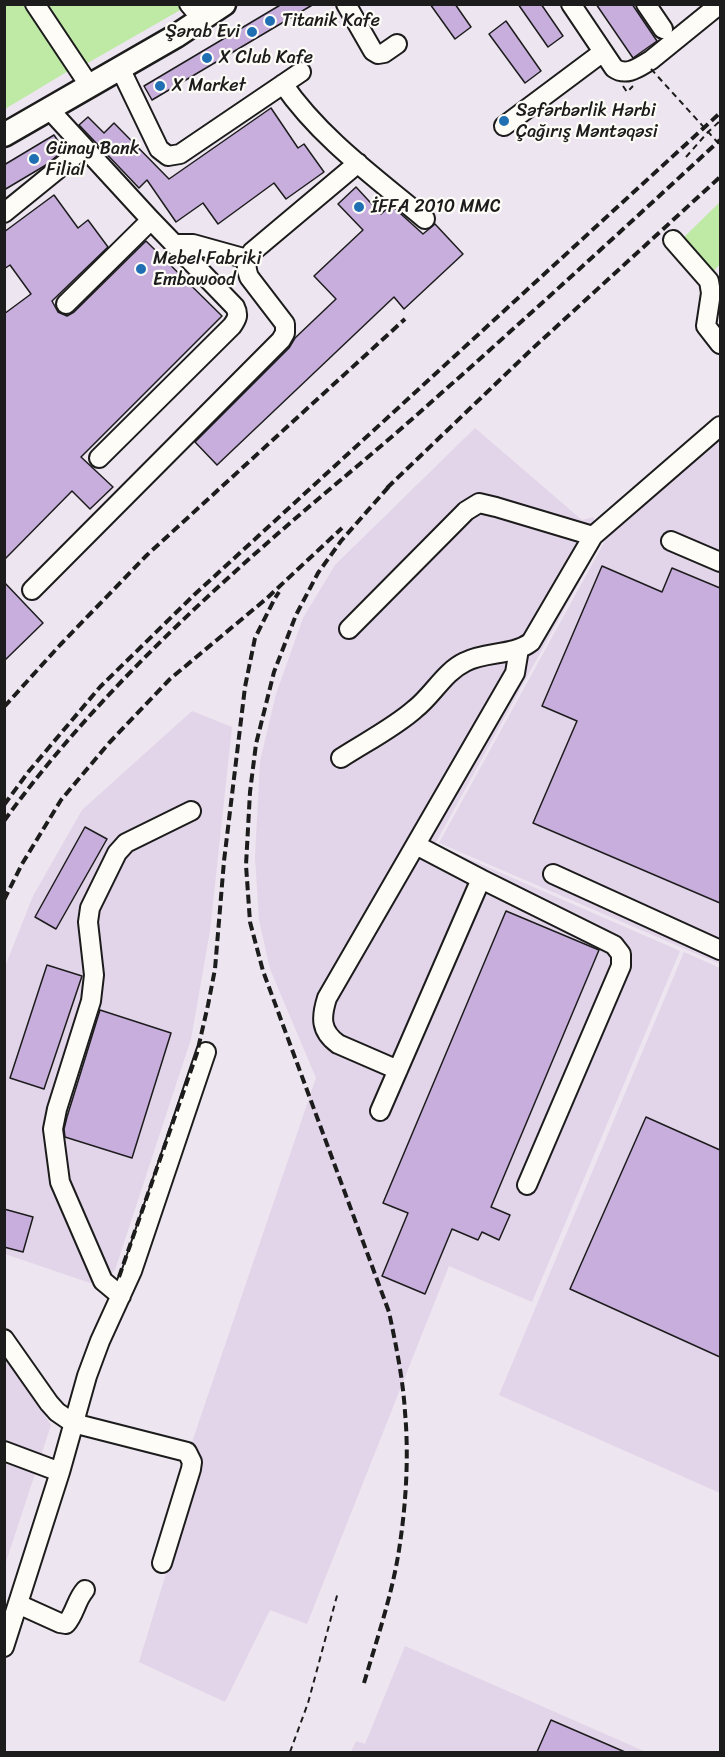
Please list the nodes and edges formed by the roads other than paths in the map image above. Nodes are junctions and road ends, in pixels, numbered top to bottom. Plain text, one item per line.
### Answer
1 (35, 4) edge
2 (224, 4) edge
3 (243, 4) edge
4 (346, 4) edge
5 (571, 4) edge
6 (646, 4) edge
7 (720, 4) edge
8 (201, 9) edge
9 (663, 29) dead end
10 (176, 36) junction
11 (397, 44) dead end
12 (603, 52) junction
13 (120, 68) junction
14 (301, 72) dead end
15 (283, 84) junction
16 (89, 85) junction
17 (49, 109) junction
18 (504, 126) dead end
19 (4, 135) edge
20 (84, 147) junction
21 (358, 163) junction
22 (4, 213) edge
23 (425, 219) dead end
24 (151, 220) junction
25 (673, 240) dead end
26 (174, 244) junction
27 (247, 259) junction
28 (66, 304) dead end
29 (720, 344) edge
30 (720, 426) edge
31 (99, 458) dead end
32 (593, 536) junction
33 (671, 541) dead end
34 (720, 562) edge
35 (32, 590) dead end
36 (349, 629) dead end
37 (519, 649) junction
38 (341, 758) dead end
39 (191, 811) dead end
40 (416, 845) junction
41 (553, 874) dead end
42 (481, 879) junction
43 (720, 950) edge
44 (206, 1053) dead end
45 (398, 1070) junction
46 (380, 1111) dead end
47 (527, 1185) dead end
48 (121, 1296) junction
49 (4, 1339) edge
50 (73, 1423) junction
51 (4, 1451) edge
52 (60, 1472) junction
53 (162, 1563) dead end
54 (85, 1590) dead end
55 (18, 1604) junction
56 (4, 1647) edge

1 - 16 street
2 - 10 main road
3 - 10 main road
4 - 11 street
5 - 12 street
6 - 9 street
7 - 12 street
8 - 10 main road
10 - 13 main road
12 - 18 street
13 - 15 street
13 - 16 main road
14 - 15 street
15 - 21 street
16 - 17 main road
17 - 19 main road
17 - 20 street
20 - 22 street
20 - 24 street
21 - 23 street
21 - 27 street
24 - 26 street
24 - 28 street
25 - 29 street
26 - 27 street
26 - 31 street
27 - 35 street
30 - 32 street
32 - 36 street
32 - 37 street
33 - 34 street
37 - 38 street
37 - 40 street
39 - 48 street
40 - 42 street
40 - 45 street
41 - 43 street
42 - 45 street
42 - 47 street
44 - 48 street
45 - 46 street
48 - 50 street
49 - 50 street
50 - 52 street
50 - 53 street
51 - 52 street
52 - 55 street
54 - 55 street
55 - 56 street

